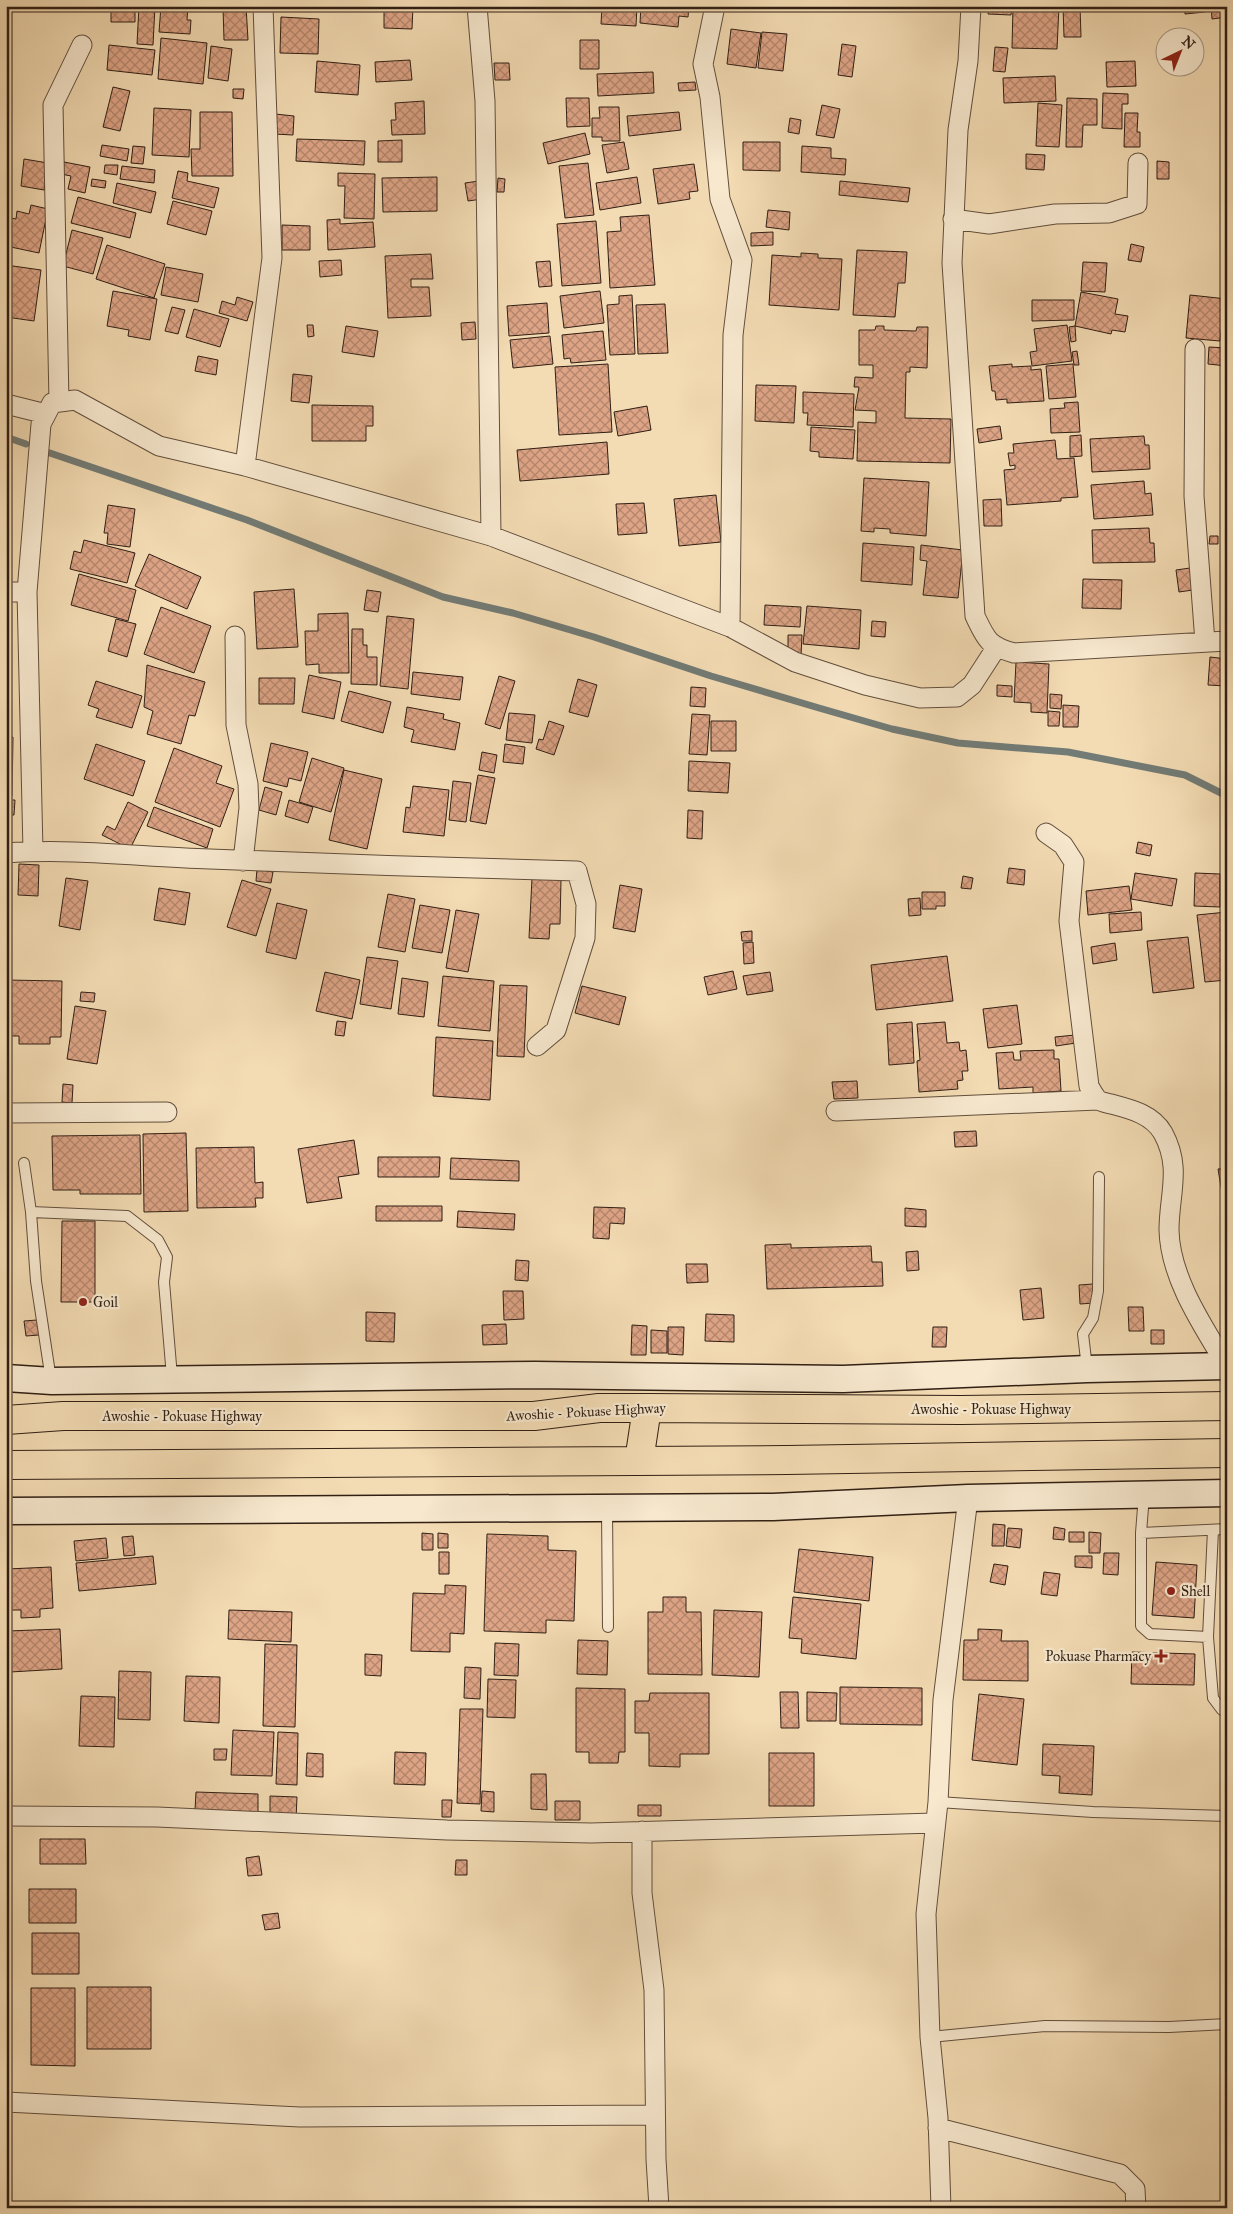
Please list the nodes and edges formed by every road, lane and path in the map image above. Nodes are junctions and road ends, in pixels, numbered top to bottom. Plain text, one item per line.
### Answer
1 (263, 6) edge
2 (477, 6) edge
3 (715, 6) edge
4 (971, 6) edge
5 (82, 45) dead end
6 (1138, 163) dead end
7 (954, 219) junction
8 (1195, 349) dead end
9 (6, 404) edge
10 (53, 408) junction
11 (245, 466) junction
12 (491, 536) junction
13 (6, 592) edge
14 (27, 592) junction
15 (730, 627) junction
16 (235, 636) dead end
17 (1227, 640) edge
18 (1204, 642) junction
19 (996, 648) junction
20 (1046, 833) dead end
21 (32, 851) junction
22 (6, 853) edge
23 (243, 861) junction
24 (537, 1046) dead end
25 (1098, 1100) junction
26 (167, 1112) dead end
27 (836, 1112) dead end
28 (6, 1114) edge
29 (24, 1163) dead end
30 (1099, 1178) dead end
31 (31, 1212) junction
32 (1227, 1366) edge
33 (1087, 1369) junction
34 (6, 1378) edge
35 (172, 1378) junction
36 (52, 1380) junction
37 (1227, 1406) edge
38 (647, 1408) junction
39 (6, 1420) edge
40 (1227, 1453) edge
41 (639, 1461) junction
42 (6, 1465) edge
43 (1227, 1493) edge
44 (1144, 1494) junction
45 (968, 1498) junction
46 (608, 1507) junction
47 (6, 1511) edge
48 (1213, 1530) junction
49 (1227, 1530) edge
50 (1141, 1533) junction
51 (608, 1627) dead end
52 (1208, 1636) junction
53 (1227, 1710) edge
54 (938, 1802) junction
55 (6, 1816) edge
56 (1227, 1816) edge
57 (935, 1822) junction
58 (642, 1831) junction
59 (1227, 2024) edge
60 (930, 2037) junction
61 (6, 2102) edge
62 (655, 2115) junction
63 (938, 2128) junction
64 (659, 2208) edge
65 (941, 2208) edge
66 (1136, 2208) edge

1 - 11 street
2 - 12 street
3 - 15 street
4 - 7 street
5 - 10 street
6 - 7 street
7 - 19 street
8 - 18 street
9 - 10 street
10 - 11 street
10 - 14 street
11 - 12 street
12 - 15 street
13 - 14 street
14 - 21 street
15 - 19 street
16 - 23 street
17 - 18 street
18 - 19 street
20 - 25 street
21 - 22 street
21 - 23 street
23 - 24 street
25 - 27 street
25 - 32 street
26 - 28 street
29 - 31 lane
30 - 33 lane
31 - 35 lane
31 - 36 lane
32 - 33 street
33 - 35 street
34 - 36 street
35 - 36 street
37 - 38 main road, Awoshie - Pokuase Highway
38 - 39 main road, Awoshie - Pokuase Highway
38 - 41 main road
40 - 41 main road
41 - 42 main road
43 - 44 street
44 - 45 street
44 - 50 lane
45 - 46 street
45 - 54 street
46 - 47 street
46 - 51 lane
48 - 49 lane
48 - 50 lane
48 - 52 lane
50 - 52 lane
52 - 53 lane
54 - 56 lane
54 - 57 street
55 - 58 street
57 - 58 street
57 - 60 street
58 - 62 street
59 - 60 lane
60 - 63 street
61 - 62 street
62 - 64 street
63 - 65 street
63 - 66 street

